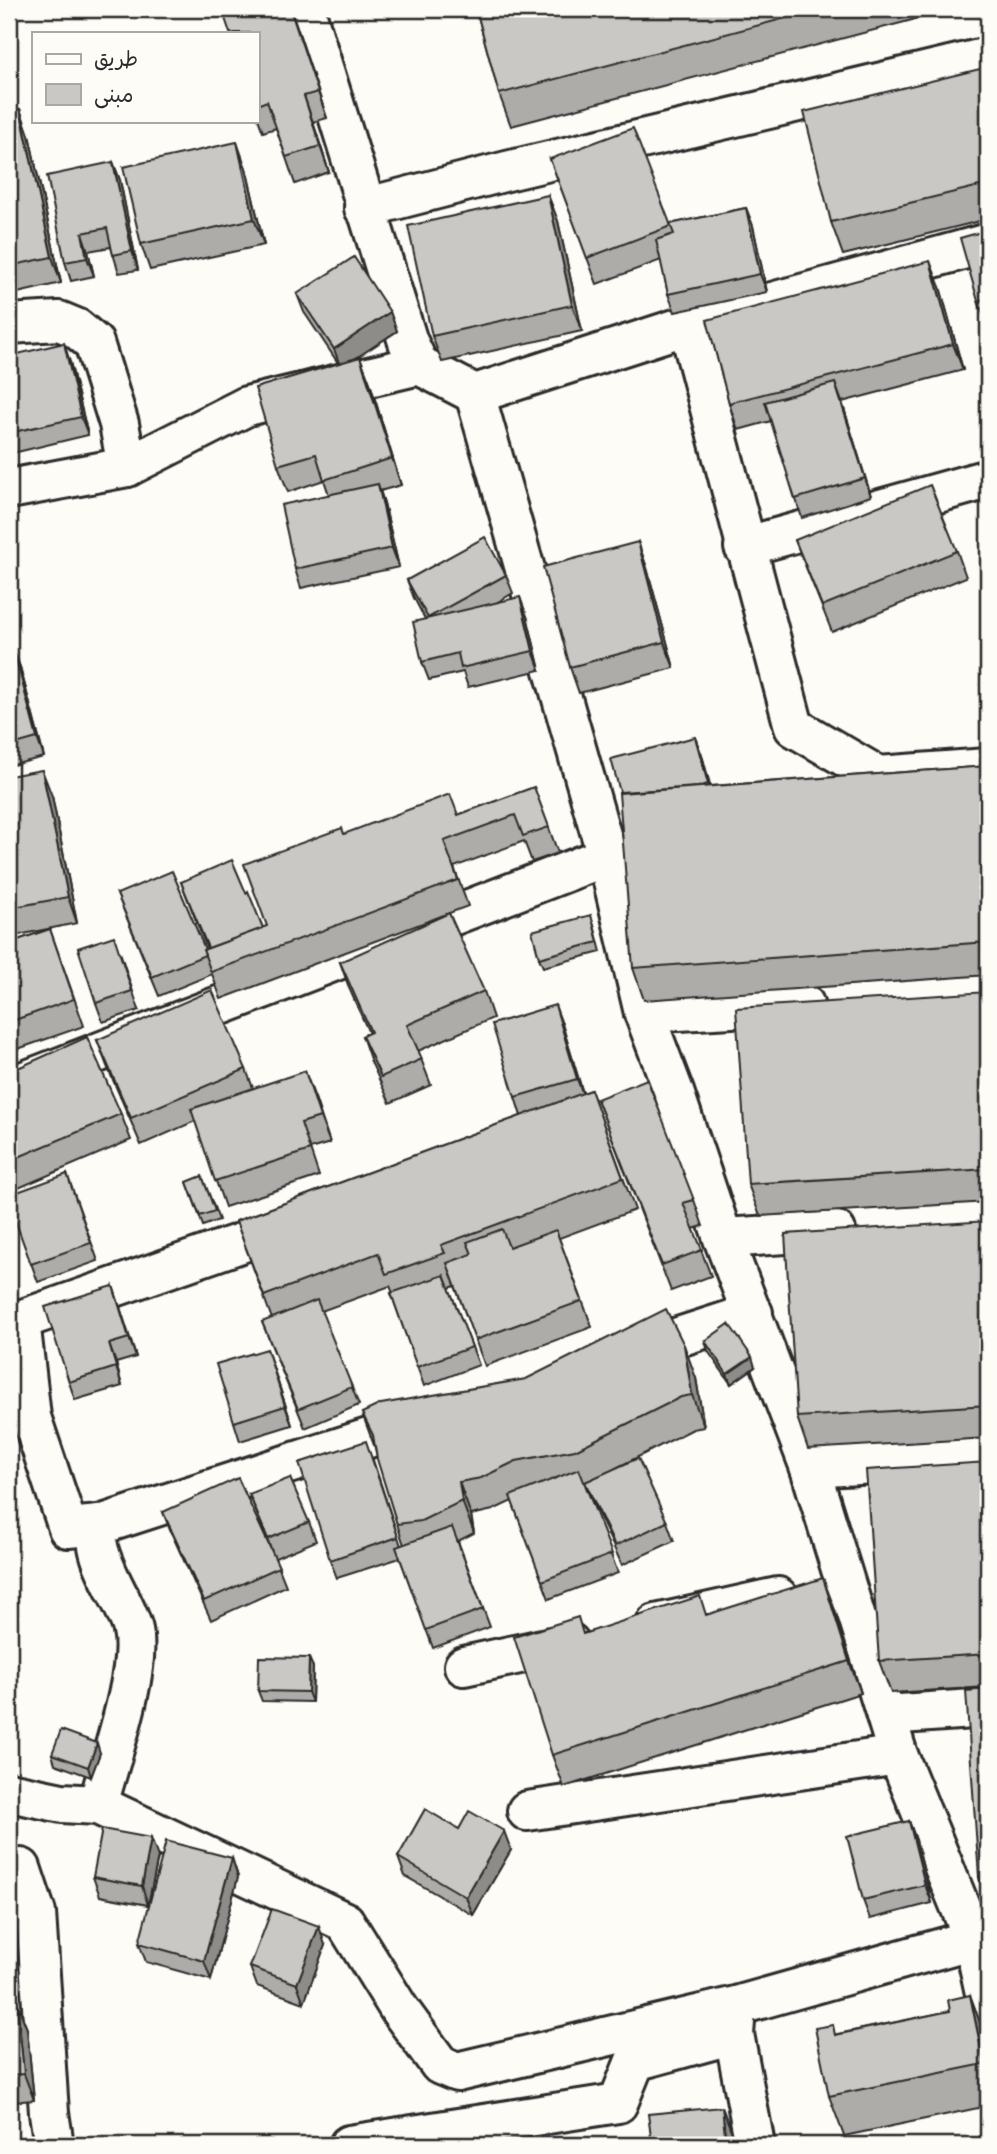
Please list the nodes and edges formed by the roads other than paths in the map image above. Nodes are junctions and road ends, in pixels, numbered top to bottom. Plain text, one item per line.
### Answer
1 (306, 9) edge
2 (988, 57) edge
3 (365, 208) junction
4 (988, 243) edge
5 (9, 324) edge
6 (688, 325) junction
7 (419, 365) junction
8 (475, 394) junction
9 (127, 467) junction
10 (988, 478) edge
11 (9, 489) edge
12 (744, 547) junction
13 (988, 768) edge
14 (607, 856) junction
15 (837, 1002) edge
16 (644, 1013) junction
17 (9, 1087) edge
18 (674, 1092) junction
19 (635, 1105) edge
20 (321, 1215) edge
21 (877, 1228) edge
22 (723, 1238) junction
23 (753, 1313) junction
24 (14, 1320) edge
25 (596, 1364) edge
26 (453, 1410) edge
27 (20, 1417) edge
28 (988, 1457) edge
29 (810, 1468) junction
30 (100, 1525) junction
31 (845, 1582) junction
32 (464, 1666) dead end
33 (988, 1708) edge
34 (886, 1715) junction
35 (898, 1755) junction
36 (9, 1791) edge
37 (98, 1805) junction
38 (527, 1811) dead end
39 (9, 1870) edge
40 (981, 1937) edge
41 (988, 2007) edge
42 (735, 2020) junction
43 (54, 2145) edge
44 (349, 2145) edge
45 (755, 2145) edge

1 - 3 street
2 - 3 street
3 - 7 street
4 - 6 street
5 - 9 street
6 - 8 street
6 - 12 street
7 - 8 street
7 - 9 street
8 - 14 street
9 - 11 street
10 - 12 street
12 - 13 street
14 - 16 street
14 - 17 street
15 - 16 street
16 - 18 street
18 - 19 street
18 - 22 street
20 - 24 street
21 - 22 street
22 - 23 street
23 - 25 street
23 - 29 street
24 - 27 street
26 - 30 street
27 - 30 street
28 - 29 street
29 - 31 street
30 - 37 street
31 - 32 street
31 - 34 street
33 - 34 street
34 - 35 street
35 - 38 street
35 - 40 street
36 - 37 street
37 - 42 street
39 - 43 street
40 - 41 street
40 - 42 street
42 - 44 street
42 - 45 street

